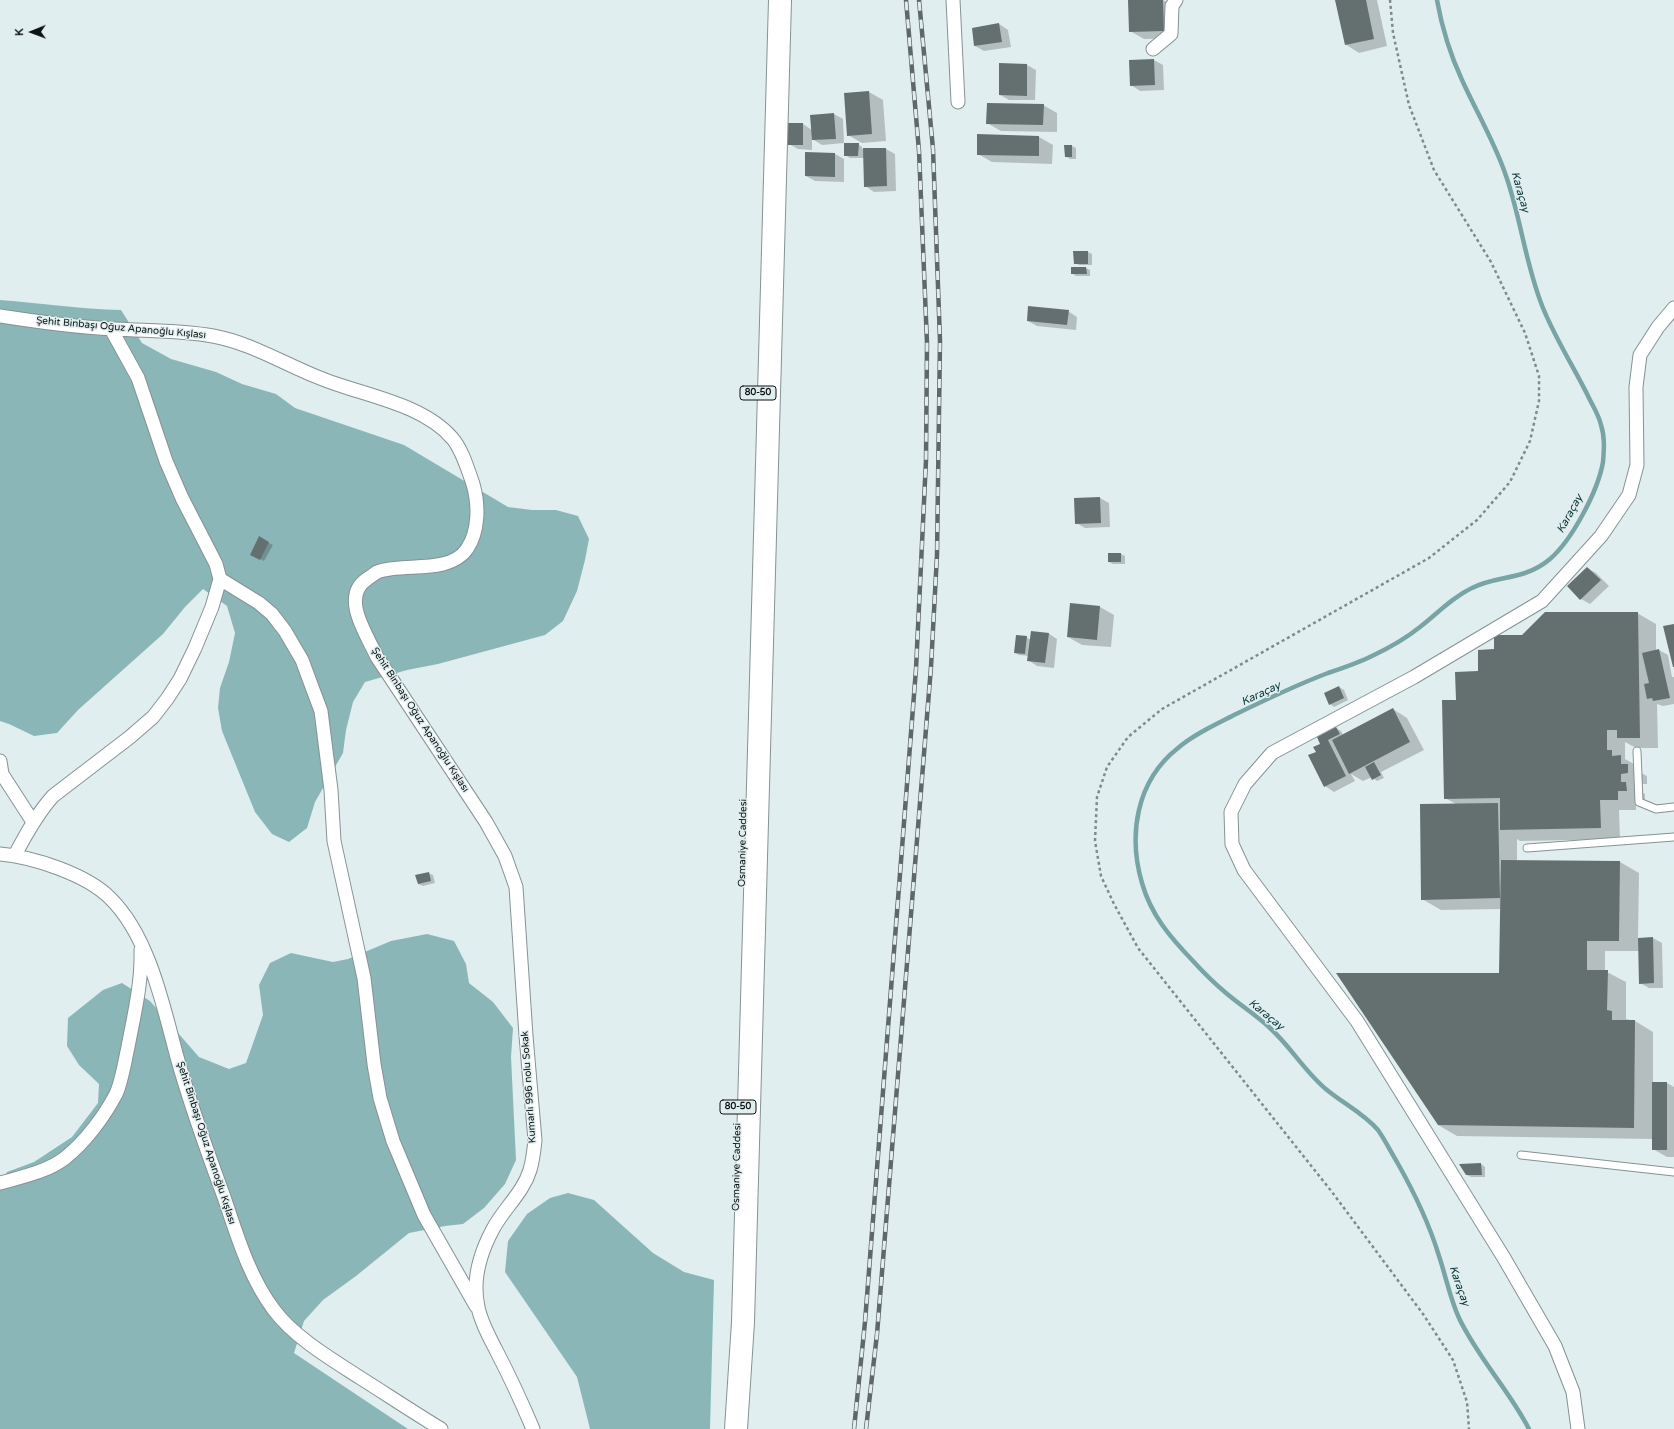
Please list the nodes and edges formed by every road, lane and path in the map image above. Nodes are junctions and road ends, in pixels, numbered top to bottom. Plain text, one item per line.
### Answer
1 (768, 0) edge
2 (780, 0) edge
3 (954, 0) edge
4 (1176, 0) edge
5 (1153, 50) dead end
6 (958, 102) dead end
7 (0, 316) edge
8 (1671, 316) edge
9 (112, 329) junction
10 (220, 579) junction
11 (1637, 751) dead end
12 (0, 761) edge
13 (1674, 807) edge
14 (33, 822) junction
15 (1674, 837) edge
16 (1527, 848) dead end
17 (0, 854) edge
18 (15, 856) junction
19 (516, 887) joint
20 (140, 942) junction
21 (1521, 1155) dead end
22 (1674, 1172) edge
23 (0, 1183) edge
24 (478, 1308) junction
25 (441, 1429) edge
26 (532, 1429) edge
27 (730, 1429) edge
28 (736, 1429) edge
29 (1578, 1429) edge

1 - 27 highway, Osmaniye Caddesi / 80-50
2 - 28 highway
3 - 6 street
4 - 5 street
7 - 9 street, Şehit Binbaşı Oğuz Apanoğlu Kışlası
8 - 29 street
9 - 10 street
9 - 19 street, Şehit Binbaşı Oğuz Apanoğlu Kışlası
10 - 14 street
10 - 24 street
11 - 13 lane
12 - 14 street
14 - 18 street
15 - 16 lane
17 - 18 street, Şehit Binbaşı Oğuz Apanoğlu Kışlası
18 - 20 street, Şehit Binbaşı Oğuz Apanoğlu Kışlası
19 - 24 street, Kumarlı 996 nolu Sokak
20 - 23 street
20 - 25 street, Şehit Binbaşı Oğuz Apanoğlu Kışlası
21 - 22 lane
24 - 26 street, Kumarlı 996 nolu Sokak

